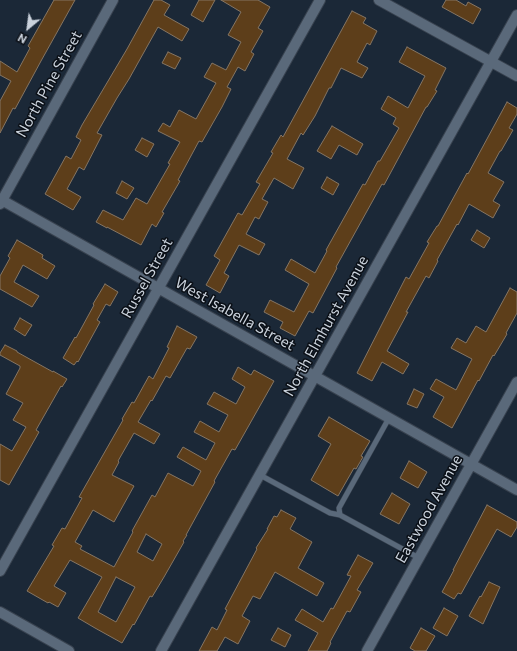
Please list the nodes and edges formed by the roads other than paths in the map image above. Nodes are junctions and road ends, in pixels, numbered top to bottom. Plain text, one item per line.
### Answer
1 (113, 0) edge
2 (320, 0) edge
3 (379, 0) edge
4 (517, 15) edge
5 (491, 61) junction
6 (517, 76) edge
7 (1, 201) edge
8 (158, 288) junction
9 (315, 376) junction
10 (517, 382) edge
11 (389, 418) junction
12 (472, 464) junction
13 (260, 475) junction
14 (517, 490) edge
15 (340, 515) junction
16 (419, 558) junction
17 (0, 571) edge
18 (0, 612) edge
19 (69, 651) edge
20 (161, 651) edge
21 (367, 651) edge

1 - 7 street, North Pine Street
2 - 8 street, Russel Street
3 - 5 street
4 - 5 street, North Elmhurst Avenue
5 - 6 street
5 - 9 street, North Elmhurst Avenue
7 - 8 street, West Isabella Street
8 - 9 street, West Isabella Street
8 - 17 street, Russel Street
9 - 11 street, West Isabella Street
9 - 13 street, North Elmhurst Avenue
10 - 12 street, Eastwood Avenue
11 - 12 street, West Isabella Street
11 - 15 lane
12 - 14 street, West Isabella Street
12 - 16 street, Eastwood Avenue
13 - 15 lane
13 - 20 street, North Elmhurst Avenue
15 - 16 lane
16 - 21 street, Eastwood Avenue
18 - 19 street

